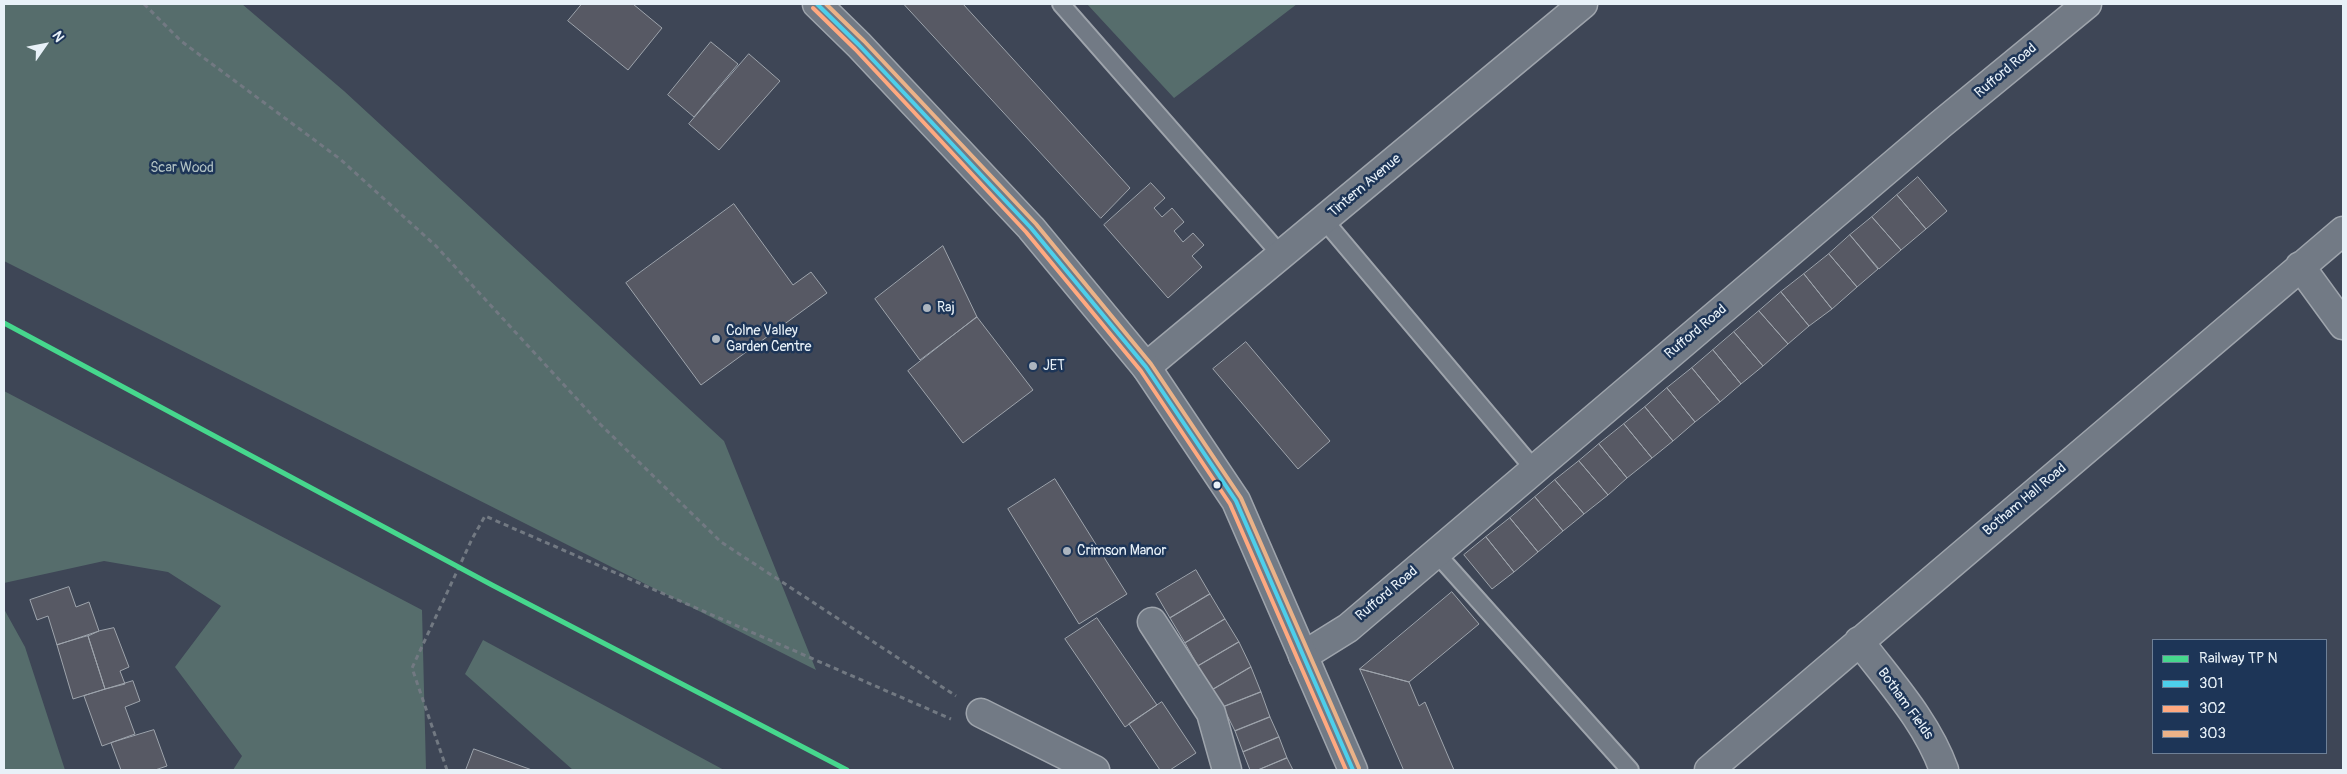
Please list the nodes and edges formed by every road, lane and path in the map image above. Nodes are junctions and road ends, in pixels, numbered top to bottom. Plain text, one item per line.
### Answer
1 (144, 4) edge
2 (817, 4) edge
3 (1061, 4) edge
4 (1583, 4) edge
5 (2087, 4) edge
6 (1324, 220) junction
7 (2343, 231) edge
8 (1281, 255) junction
9 (2300, 266) junction
10 (2343, 325) edge
11 (1146, 367) junction
12 (1534, 469) junction
13 (1436, 553) junction
14 (1152, 622) dead end
15 (1859, 641) junction
16 (1302, 656) junction
17 (981, 713) junction
18 (446, 770) edge
19 (1096, 770) edge
20 (1227, 770) edge
21 (1353, 770) edge
22 (1630, 770) edge
23 (1709, 770) edge
24 (1944, 770) edge

1 - 17 path
2 - 11 street
3 - 8 lane
4 - 6 street, Tintern Avenue
5 - 12 street, Rufford Road
6 - 8 street, Tintern Avenue
6 - 12 lane
7 - 9 street, Botham Hall Road
8 - 11 street, Tintern Avenue
9 - 10 street
9 - 15 street, Botham Hall Road
11 - 16 street
12 - 13 street, Rufford Road
13 - 16 street, Rufford Road
13 - 22 lane
14 - 20 street
15 - 23 street, Botham Hall Road
15 - 24 street, Botham Fields
16 - 21 street
17 - 18 path
17 - 19 street

